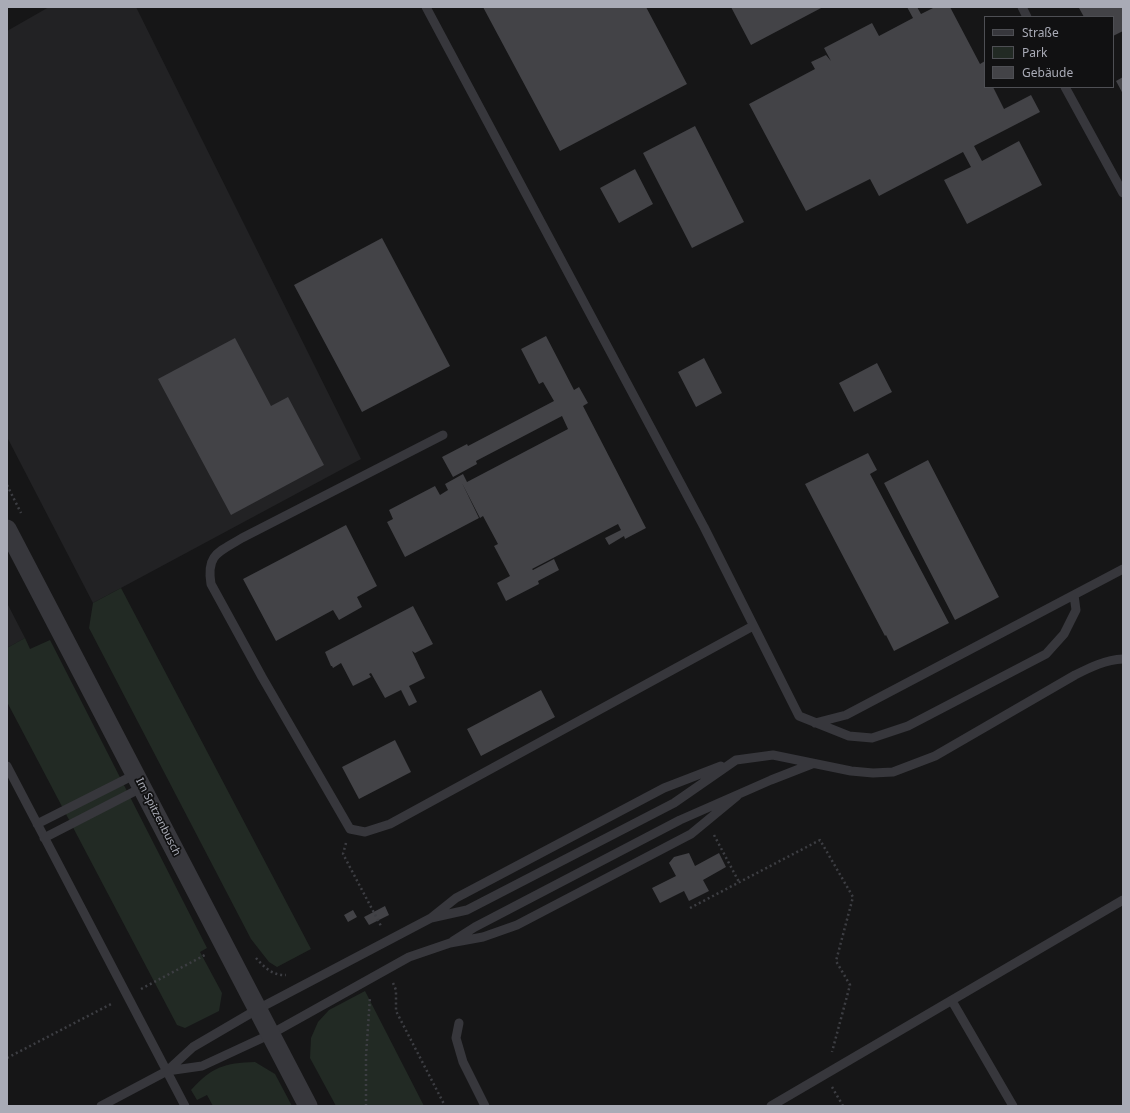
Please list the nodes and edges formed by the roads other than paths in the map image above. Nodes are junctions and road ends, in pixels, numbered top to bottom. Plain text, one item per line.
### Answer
1 (426, 7) edge
2 (1022, 7) edge
3 (1026, 16) edge
4 (1066, 88) edge
5 (1123, 193) edge
6 (443, 435) dead end
7 (7, 529) edge
8 (1123, 569) edge
9 (1074, 595) junction
10 (754, 626) junction
11 (1123, 659) edge
12 (815, 723) junction
13 (736, 760) junction
14 (813, 764) junction
15 (7, 766) edge
16 (140, 780) junction
17 (737, 796) junction
18 (37, 824) junction
19 (44, 838) junction
20 (1123, 900) edge
21 (431, 918) junction
22 (450, 942) junction
23 (952, 1001) junction
24 (258, 1009) junction
25 (459, 1023) dead end
26 (271, 1034) junction
27 (167, 1071) junction
28 (101, 1106) edge
29 (185, 1106) edge
30 (308, 1106) edge
31 (485, 1106) edge
32 (771, 1106) edge
33 (1013, 1106) edge

1 - 10 lane
2 - 3 lane
4 - 5 lane
6 - 10 lane
7 - 16 street, Im Spitzenbusch
8 - 9 lane
9 - 12 lane
9 - 12 lane
10 - 12 lane
11 - 14 lane
13 - 14 lane
13 - 21 lane
13 - 21 lane
14 - 17 lane
15 - 18 lane
16 - 18 lane
16 - 19 lane
16 - 24 street, Im Spitzenbusch
17 - 22 lane
17 - 22 lane
18 - 19 lane
19 - 27 lane
20 - 23 lane
21 - 24 lane
22 - 26 lane
23 - 32 lane
23 - 33 lane
24 - 26 street, Im Spitzenbusch
24 - 27 lane
25 - 31 lane
26 - 27 lane
26 - 30 street, Im Spitzenbusch
27 - 28 lane
27 - 29 lane

